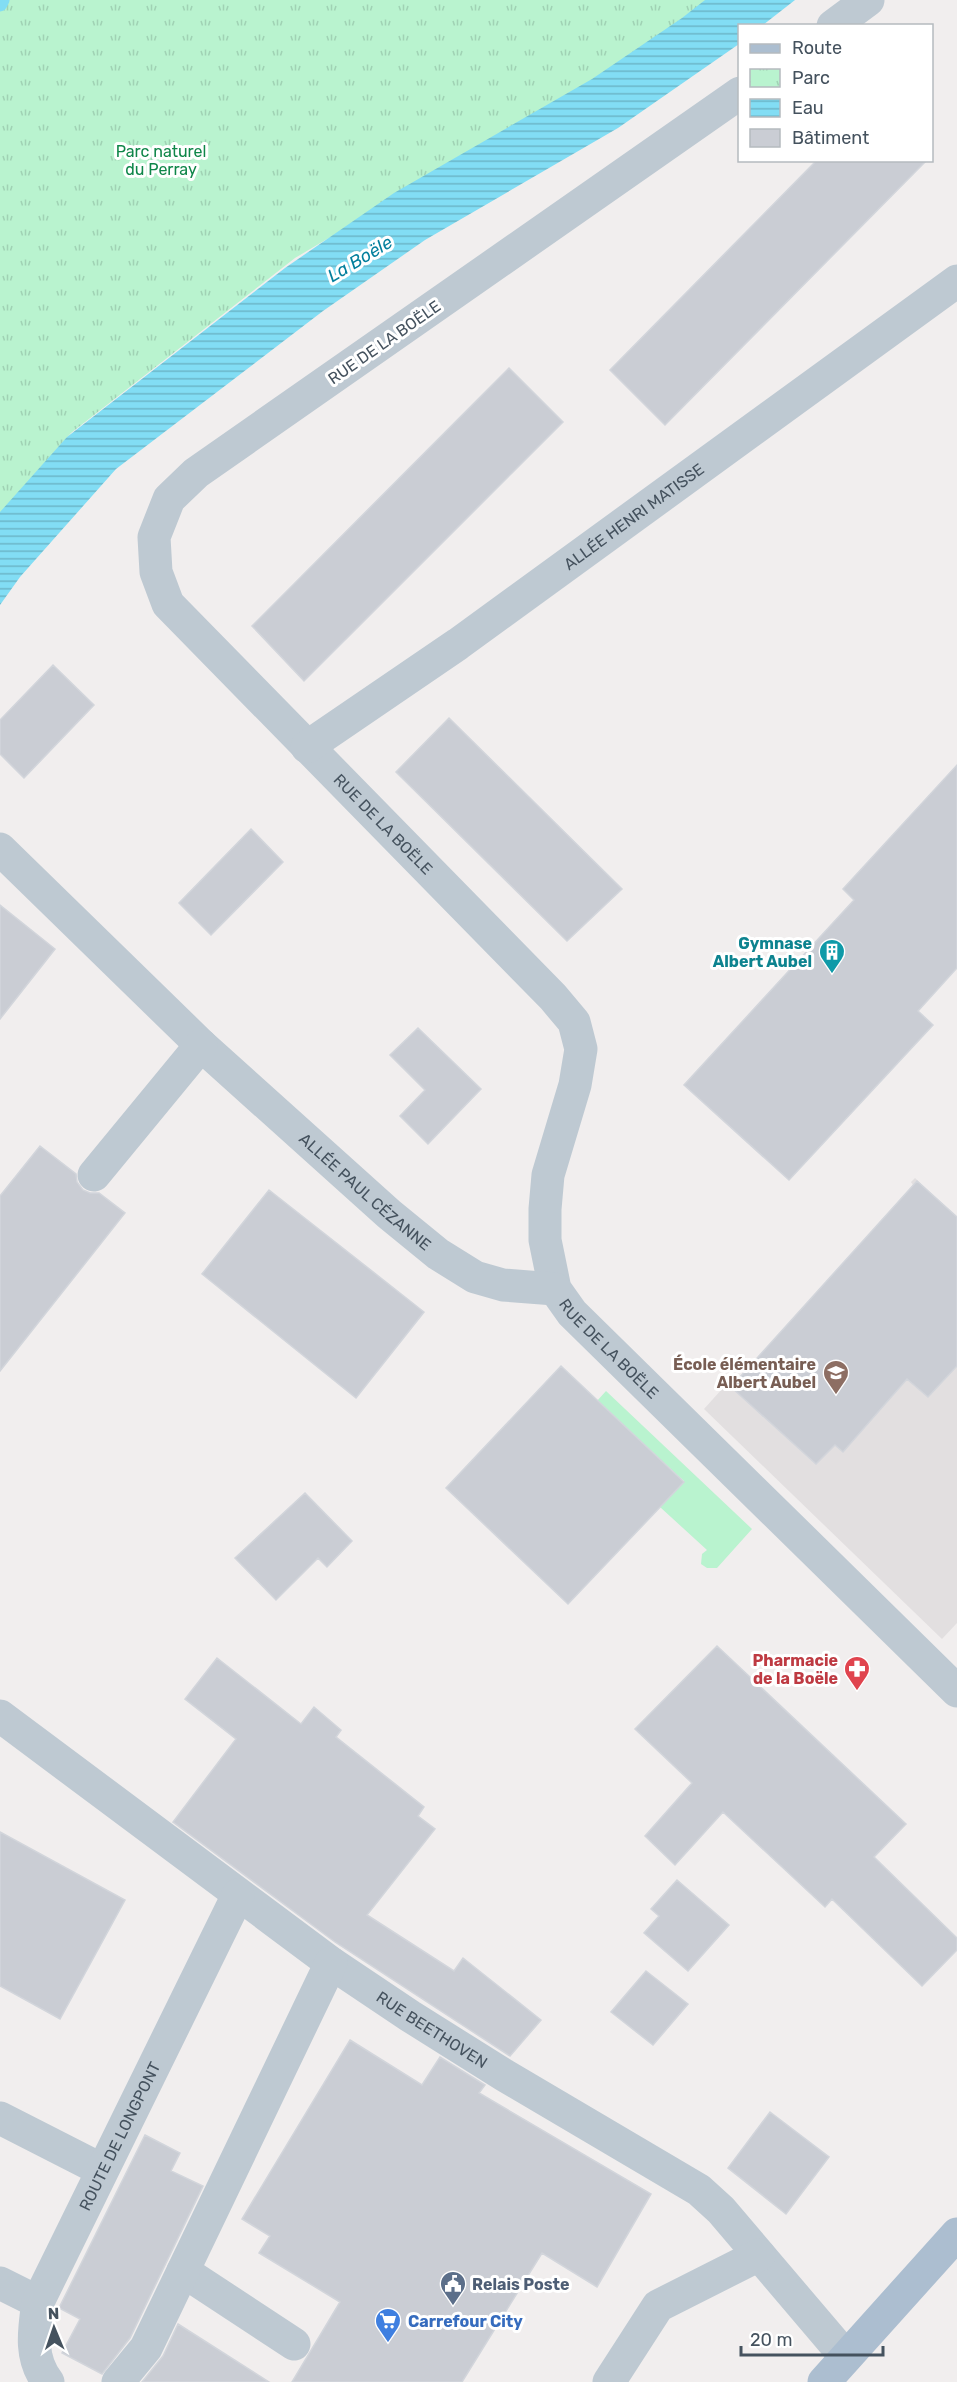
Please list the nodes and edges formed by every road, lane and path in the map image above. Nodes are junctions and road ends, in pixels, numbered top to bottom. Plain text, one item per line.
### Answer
1 (868, 0) edge
2 (836, 24) edge
3 (738, 94) edge
4 (957, 281) edge
5 (307, 747) junction
6 (0, 849) edge
7 (201, 1045) junction
8 (94, 1174) dead end
9 (555, 1289) junction
10 (957, 1690) edge
11 (0, 1716) edge
12 (238, 1895) junction
13 (331, 1963) junction
14 (0, 2118) edge
15 (102, 2170) junction
16 (957, 2234) edge
17 (759, 2255) junction
18 (183, 2271) junction
19 (0, 2283) edge
20 (38, 2302) junction
21 (294, 2344) dead end
22 (846, 2357) junction
23 (48, 2382) edge
24 (118, 2382) edge
25 (609, 2382) edge
26 (824, 2382) edge

1 - 2 street
3 - 5 street, RUE DE LA BOËLE
4 - 5 street, ALLÉE HENRI MATISSE
5 - 9 street, RUE DE LA BOËLE
6 - 7 street, ALLÉE PAUL CÉZANNE
7 - 8 street
7 - 9 street, ALLÉE PAUL CÉZANNE
9 - 10 street, RUE DE LA BOËLE
11 - 12 street, RUE BEETHOVEN
12 - 13 street, RUE BEETHOVEN
12 - 15 street, ROUTE DE LONGPONT
13 - 17 street, RUE BEETHOVEN
13 - 18 street
14 - 15 street
15 - 20 street, ROUTE DE LONGPONT
16 - 22 main road
17 - 22 street, RUE BEETHOVEN
17 - 25 street
18 - 21 street
18 - 24 street
19 - 20 street
20 - 23 street, ROUTE DE LONGPONT
22 - 26 main road

